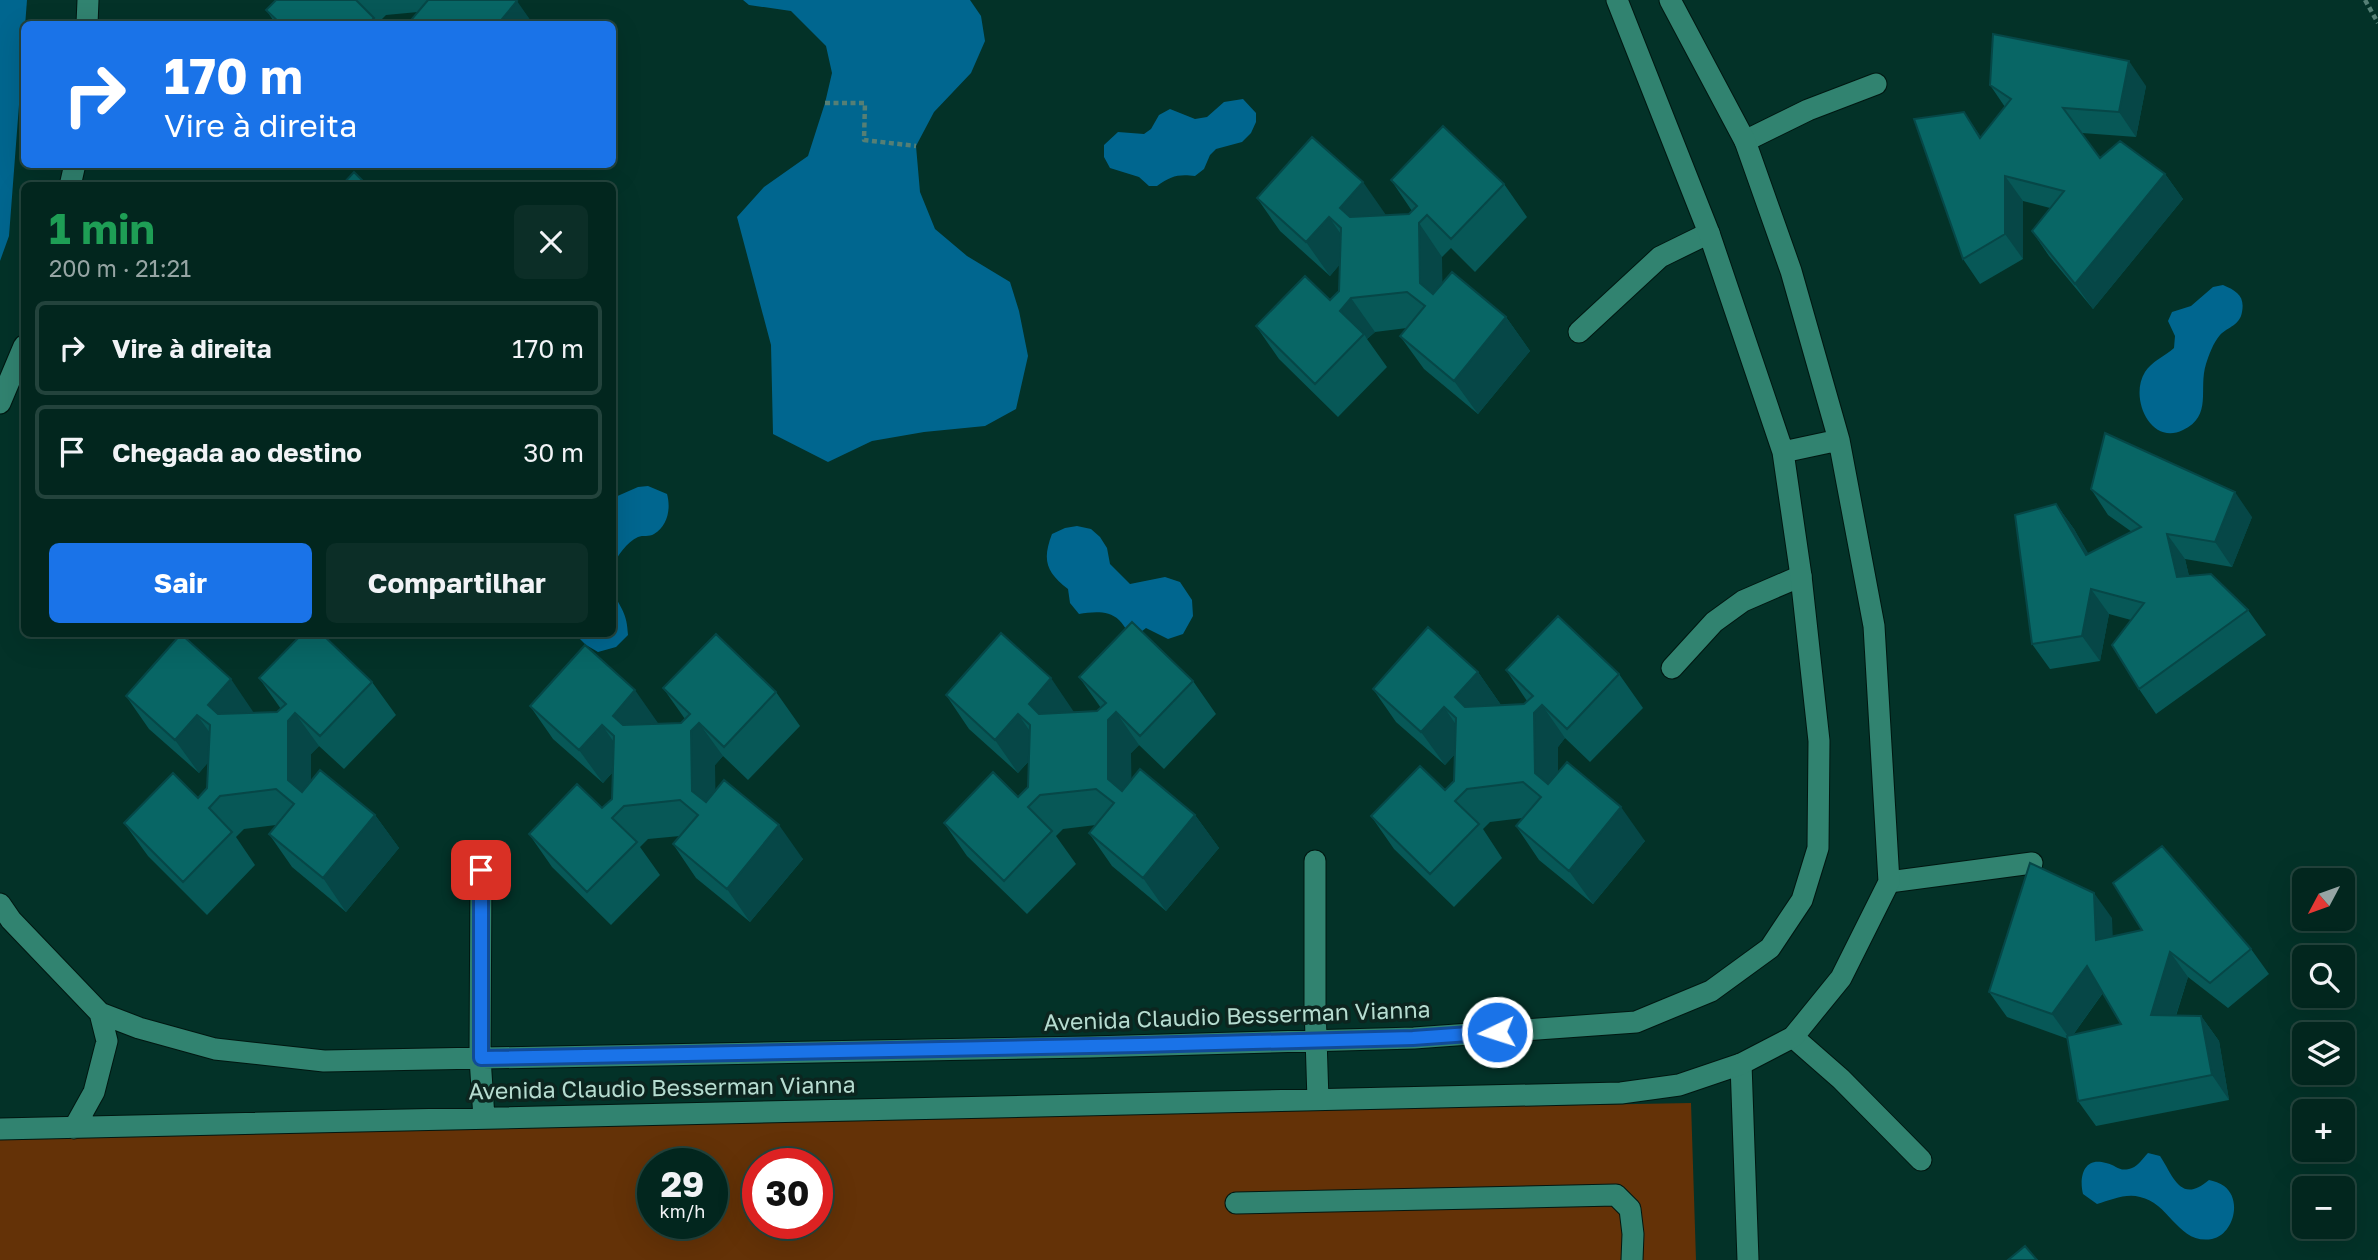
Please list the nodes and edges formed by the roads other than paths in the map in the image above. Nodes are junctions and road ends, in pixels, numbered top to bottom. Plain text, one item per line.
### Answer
1 (88, 0) edge
2 (1617, 0) edge
3 (1670, 0) edge
4 (87, 21) edge
5 (1876, 84) dead end
6 (1745, 141) junction
7 (1709, 233) junction
8 (1579, 332) dead end
9 (21, 353) edge
10 (0, 403) edge
11 (1839, 440) junction
12 (1783, 452) junction
13 (1801, 576) junction
14 (1672, 668) dead end
15 (1315, 861) dead end
16 (2032, 863) edge
17 (481, 870) dead end
18 (1889, 882) junction
19 (0, 904) edge
20 (100, 1013) junction
21 (1793, 1037) junction
22 (1315, 1041) junction
23 (481, 1058) junction
24 (1741, 1064) junction
25 (1318, 1100) junction
26 (484, 1118) junction
27 (74, 1128) junction
28 (0, 1129) edge
29 (1921, 1160) dead end
30 (1236, 1203) dead end
31 (1632, 1260) edge
32 (1748, 1260) edge

1 - 4 street
2 - 7 street, Avenida Claudio Besserman Vianna
3 - 6 street, Avenida Claudio Besserman Vianna
5 - 6 street
6 - 11 street, Avenida Claudio Besserman Vianna
7 - 8 street
7 - 12 street, Avenida Claudio Besserman Vianna
9 - 10 street
11 - 12 street
11 - 18 street, Avenida Claudio Besserman Vianna
12 - 13 street, Avenida Claudio Besserman Vianna
13 - 14 street
13 - 22 street, Avenida Claudio Besserman Vianna
15 - 22 street
16 - 18 street
17 - 23 street
18 - 21 street, Avenida Claudio Besserman Vianna
19 - 20 street, Avenida Claudio Besserman Vianna
20 - 23 street, Avenida Claudio Besserman Vianna
20 - 27 street
21 - 24 street, Avenida Claudio Besserman Vianna
21 - 29 street
22 - 23 street, Avenida Claudio Besserman Vianna
22 - 25 street
23 - 26 street
24 - 25 street, Avenida Claudio Besserman Vianna
24 - 32 street
25 - 26 street, Avenida Claudio Besserman Vianna
26 - 27 street, Avenida Claudio Besserman Vianna
27 - 28 street, Avenida Claudio Besserman Vianna
30 - 31 street

